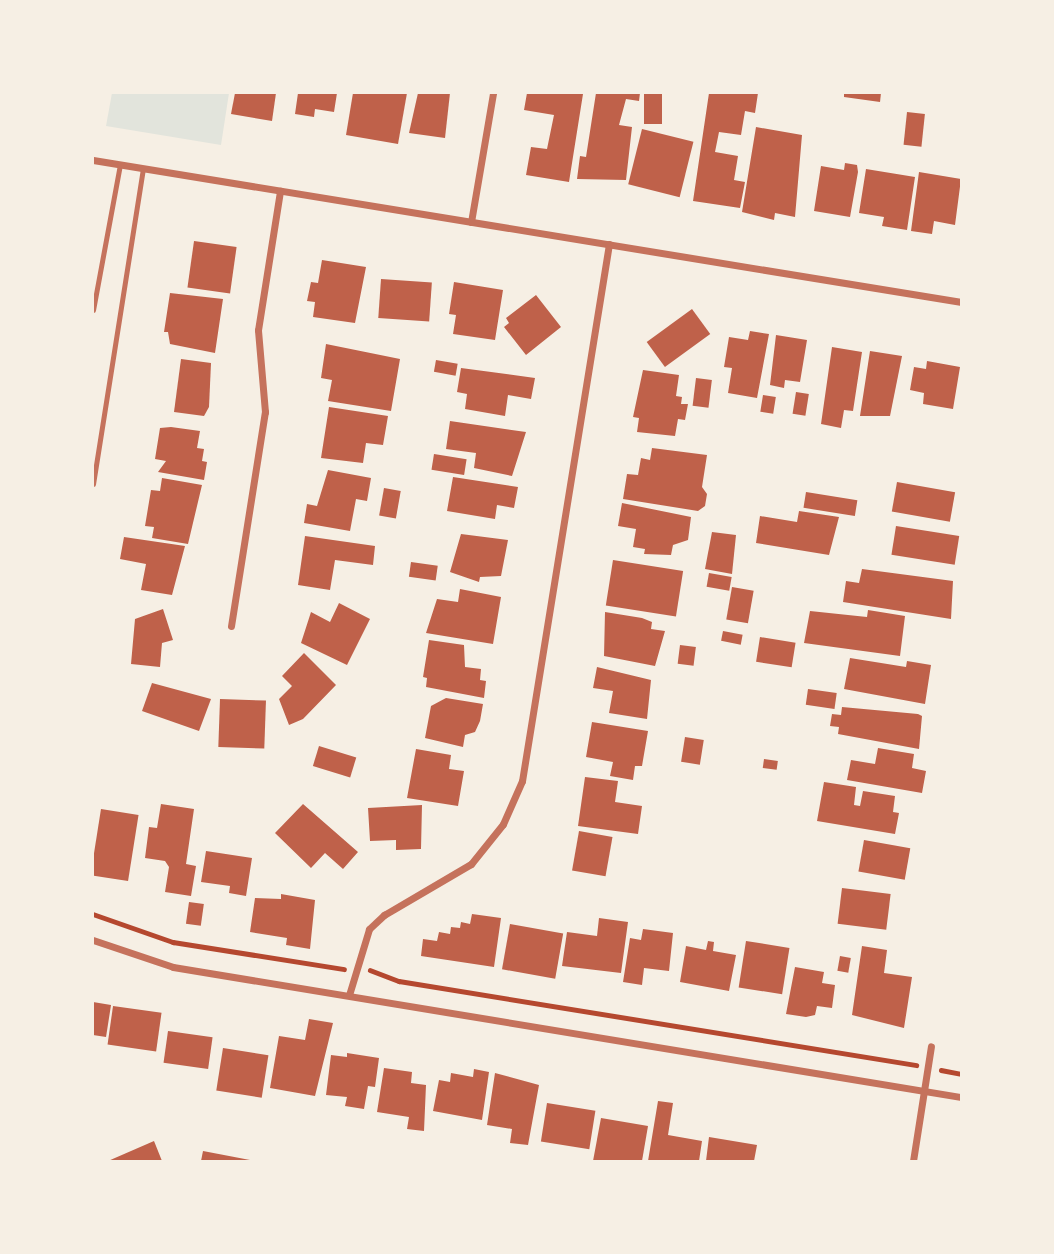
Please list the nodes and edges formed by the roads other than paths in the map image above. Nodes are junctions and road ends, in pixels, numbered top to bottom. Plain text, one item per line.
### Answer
1 (493, 93) edge
2 (93, 160) edge
3 (120, 164) junction
4 (143, 168) junction
5 (280, 191) junction
6 (471, 222) junction
7 (609, 244) junction
8 (961, 302) edge
9 (93, 310) edge
10 (93, 484) edge
11 (231, 626) dead end
12 (93, 940) edge
13 (349, 995) junction
14 (931, 1046) dead end
15 (923, 1091) junction
16 (961, 1097) edge
17 (913, 1161) edge

1 - 6 street
2 - 3 street
3 - 4 street
3 - 9 lane
4 - 5 street
4 - 10 lane
5 - 6 street
5 - 11 street
6 - 7 street
7 - 8 street
7 - 13 street
12 - 13 street
13 - 15 street
14 - 15 street
15 - 16 street
15 - 17 street

